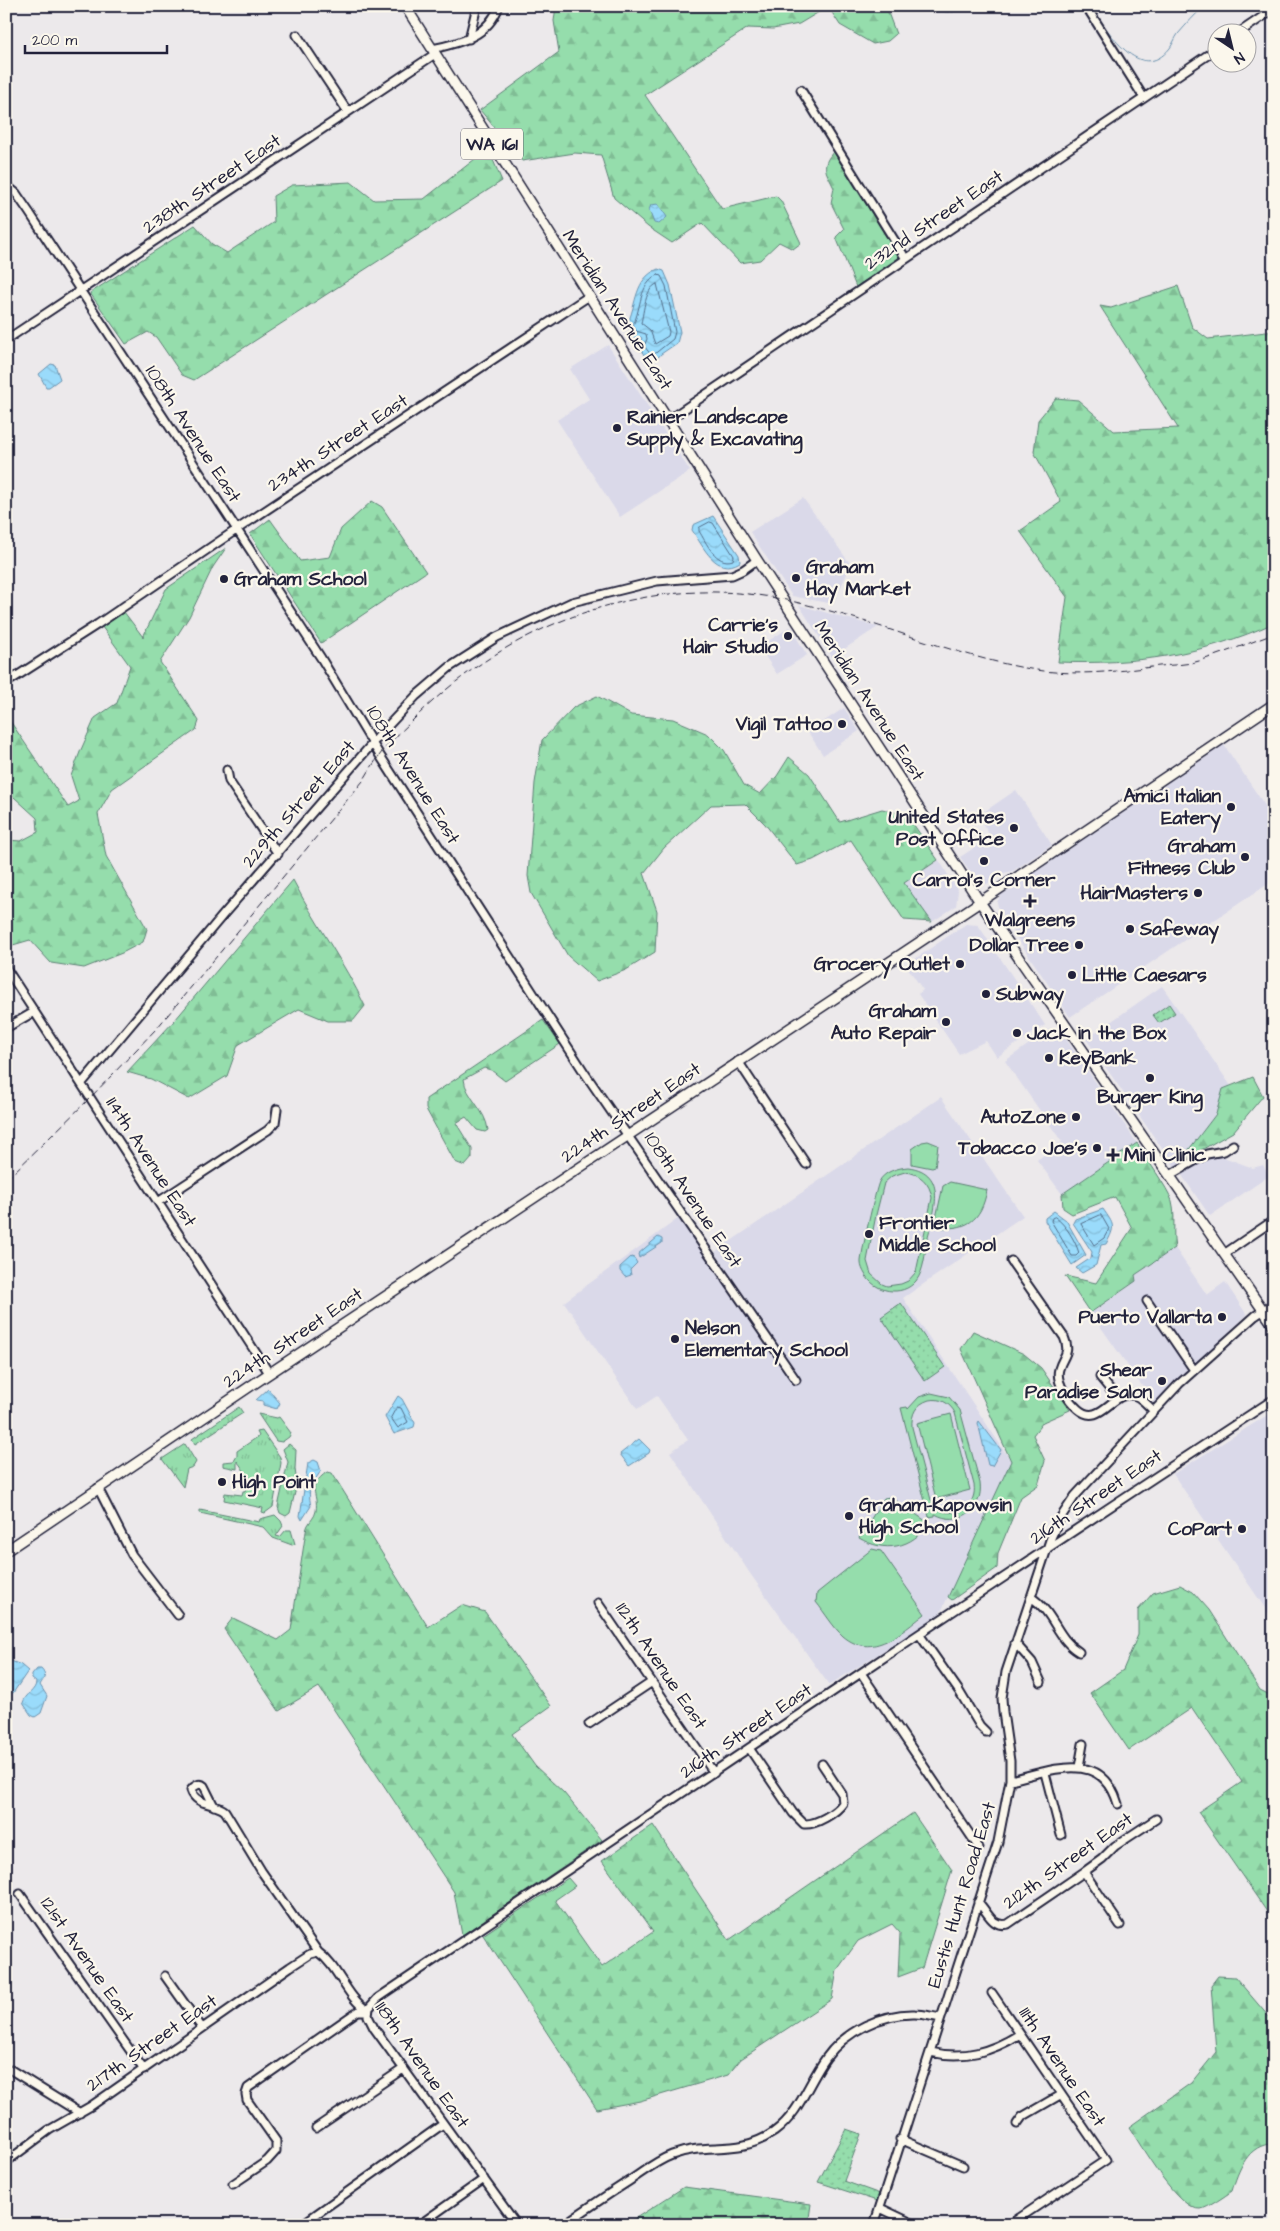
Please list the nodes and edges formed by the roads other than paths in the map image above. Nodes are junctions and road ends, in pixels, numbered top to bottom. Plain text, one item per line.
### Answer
1 (405, 6) edge
2 (477, 6) edge
3 (500, 6) edge
4 (1086, 6) edge
5 (1274, 9) edge
6 (1255, 22) edge
7 (297, 35) dead end
8 (469, 39) junction
9 (434, 52) junction
10 (1208, 55) edge
11 (801, 90) dead end
12 (1144, 98) junction
13 (348, 112) junction
14 (6, 185) edge
15 (906, 259) junction
16 (80, 291) junction
17 (589, 296) junction
18 (6, 340) edge
19 (668, 420) junction
20 (236, 530) junction
21 (757, 560) junction
22 (6, 683) edge
23 (1274, 704) edge
24 (373, 743) junction
25 (227, 770) dead end
26 (278, 854) junction
27 (980, 902) junction
28 (6, 968) edge
29 (34, 1012) junction
30 (6, 1028) edge
31 (738, 1061) junction
32 (82, 1084) junction
33 (277, 1109) dead end
34 (628, 1134) junction
35 (1233, 1145) dead end
36 (806, 1164) dead end
37 (1170, 1175) junction
38 (158, 1202) junction
39 (1274, 1220) edge
40 (1224, 1254) junction
41 (1011, 1261) dead end
42 (1147, 1301) dead end
43 (1274, 1303) edge
44 (1263, 1310) junction
45 (1274, 1326) edge
46 (1194, 1370) junction
47 (269, 1373) junction
48 (1100, 1377) dead end
49 (796, 1380) dead end
50 (1117, 1398) junction
51 (1274, 1399) edge
52 (1154, 1410) junction
53 (98, 1488) junction
54 (1048, 1548) junction
55 (6, 1551) edge
56 (1031, 1597) junction
57 (598, 1603) dead end
58 (178, 1614) dead end
59 (919, 1634) junction
60 (1015, 1643) junction
61 (1079, 1652) dead end
62 (861, 1673) junction
63 (652, 1682) junction
64 (1042, 1682) dead end
65 (588, 1724) dead end
66 (986, 1732) dead end
67 (1083, 1744) dead end
68 (749, 1748) junction
69 (822, 1764) dead end
70 (1079, 1767) junction
71 (1045, 1772) junction
72 (714, 1773) junction
73 (1010, 1780) junction
74 (1118, 1804) dead end
75 (214, 1806) dead end
76 (1156, 1819) dead end
77 (1061, 1835) dead end
78 (979, 1848) dead end
79 (1084, 1872) junction
80 (20, 1894) dead end
81 (978, 1902) junction
82 (1120, 1925) dead end
83 (318, 1952) junction
84 (165, 1976) dead end
85 (992, 1993) dead end
86 (368, 2011) junction
87 (941, 2018) junction
88 (202, 2028) junction
89 (1020, 2034) junction
90 (930, 2052) junction
91 (403, 2069) junction
92 (11, 2070) dead end
93 (144, 2070) junction
94 (1060, 2095) junction
95 (80, 2113) junction
96 (443, 2124) junction
97 (1016, 2124) dead end
98 (316, 2128) dead end
99 (900, 2139) junction
100 (6, 2162) edge
101 (963, 2166) dead end
102 (484, 2179) junction
103 (233, 2184) dead end
104 (880, 2208) junction
105 (421, 2224) edge
106 (300, 2225) edge
107 (517, 2225) edge
108 (563, 2225) edge
109 (874, 2225) edge
110 (916, 2225) edge
111 (1009, 2225) edge

1 - 9 main road, Meridian Avenue East / WA 161
2 - 8 street
3 - 8 street
4 - 12 street
5 - 6 street
7 - 13 street
8 - 9 street, 238th Street East
9 - 13 street, 238th Street East
9 - 17 main road, Meridian Avenue East / WA 161
10 - 12 street, 232nd Street East
11 - 15 street
12 - 15 street, 232nd Street East
13 - 16 street, 238th Street East
14 - 16 street, 108th Avenue East
15 - 19 street, 232nd Street East
16 - 18 street, 238th Street East
16 - 20 street, 108th Avenue East
17 - 19 main road, Meridian Avenue East / WA 161
17 - 20 street, 234th Street East
19 - 21 main road, Meridian Avenue East / WA 161
20 - 22 street, 234th Street East
20 - 24 street, 108th Avenue East
21 - 24 street, 229th Street East
21 - 27 main road, Meridian Avenue East / WA 161
23 - 27 main road, 224th Street East
24 - 26 street, 229th Street East
24 - 34 street, 108th Avenue East
25 - 26 street
26 - 32 street, 229th Street East
27 - 31 main road, 224th Street East
27 - 37 main road, Meridian Avenue East / WA 161
28 - 29 street, 114th Avenue East
29 - 30 street
29 - 32 street, 114th Avenue East
31 - 34 main road, 224th Street East
31 - 36 street
32 - 38 street, 114th Avenue East
33 - 38 street
34 - 47 main road, 224th Street East
34 - 49 street, 108th Avenue East
35 - 37 street
37 - 40 main road, Meridian Avenue East / WA 161
38 - 47 street, 114th Avenue East
39 - 40 street
40 - 44 main road, Meridian Avenue East / WA 161
41 - 50 street
42 - 46 street
43 - 44 street, Eustis Hunt Road East
44 - 45 main road, Meridian Avenue East / WA 161
44 - 46 street, Eustis Hunt Road East
46 - 52 street, Eustis Hunt Road East
47 - 53 main road, 224th Street East
48 - 50 street
50 - 52 street
51 - 54 street, 216th Street East
52 - 54 street, Eustis Hunt Road East
53 - 55 main road, 224th Street East
53 - 58 street
54 - 56 street, Eustis Hunt Road East
54 - 59 street, 216th Street East
56 - 60 street, Eustis Hunt Road East
56 - 61 street
57 - 63 street, 112th Avenue East
59 - 62 street, 216th Street East
59 - 66 street
60 - 64 street
60 - 73 street, Eustis Hunt Road East
62 - 68 street, 216th Street East
62 - 78 street
63 - 65 street
63 - 72 street, 112th Avenue East
67 - 70 street
68 - 69 street
68 - 72 street, 216th Street East
70 - 71 street
70 - 74 street
71 - 73 street
71 - 77 street
72 - 86 street, 216th Street East
73 - 81 street, Eustis Hunt Road East
75 - 83 street, 118th Avenue East
76 - 79 street, 212th Street East
79 - 81 street, 212th Street East
79 - 82 street
80 - 93 street, 121st Avenue East
81 - 87 street, Eustis Hunt Road East
83 - 86 street, 118th Avenue East
83 - 88 street, 217th Street East
84 - 88 street
85 - 89 street, 111th Avenue East
86 - 91 street, 118th Avenue East
86 - 103 street, 216th Street East
87 - 90 street, Eustis Hunt Road East
87 - 108 street
88 - 93 street, 217th Street East
89 - 90 street
89 - 94 street, 111th Avenue East
90 - 99 street, Eustis Hunt Road East
91 - 96 street, 118th Avenue East
91 - 98 street
92 - 95 street
93 - 95 street, 217th Street East
94 - 97 street
94 - 111 street, 111th Avenue East
95 - 100 street, 217th Street East
96 - 102 street, 118th Avenue East
96 - 106 street
99 - 101 street
99 - 104 street, Eustis Hunt Road East
102 - 105 street
102 - 107 street, 118th Avenue East
104 - 109 street, Eustis Hunt Road East
104 - 110 street

